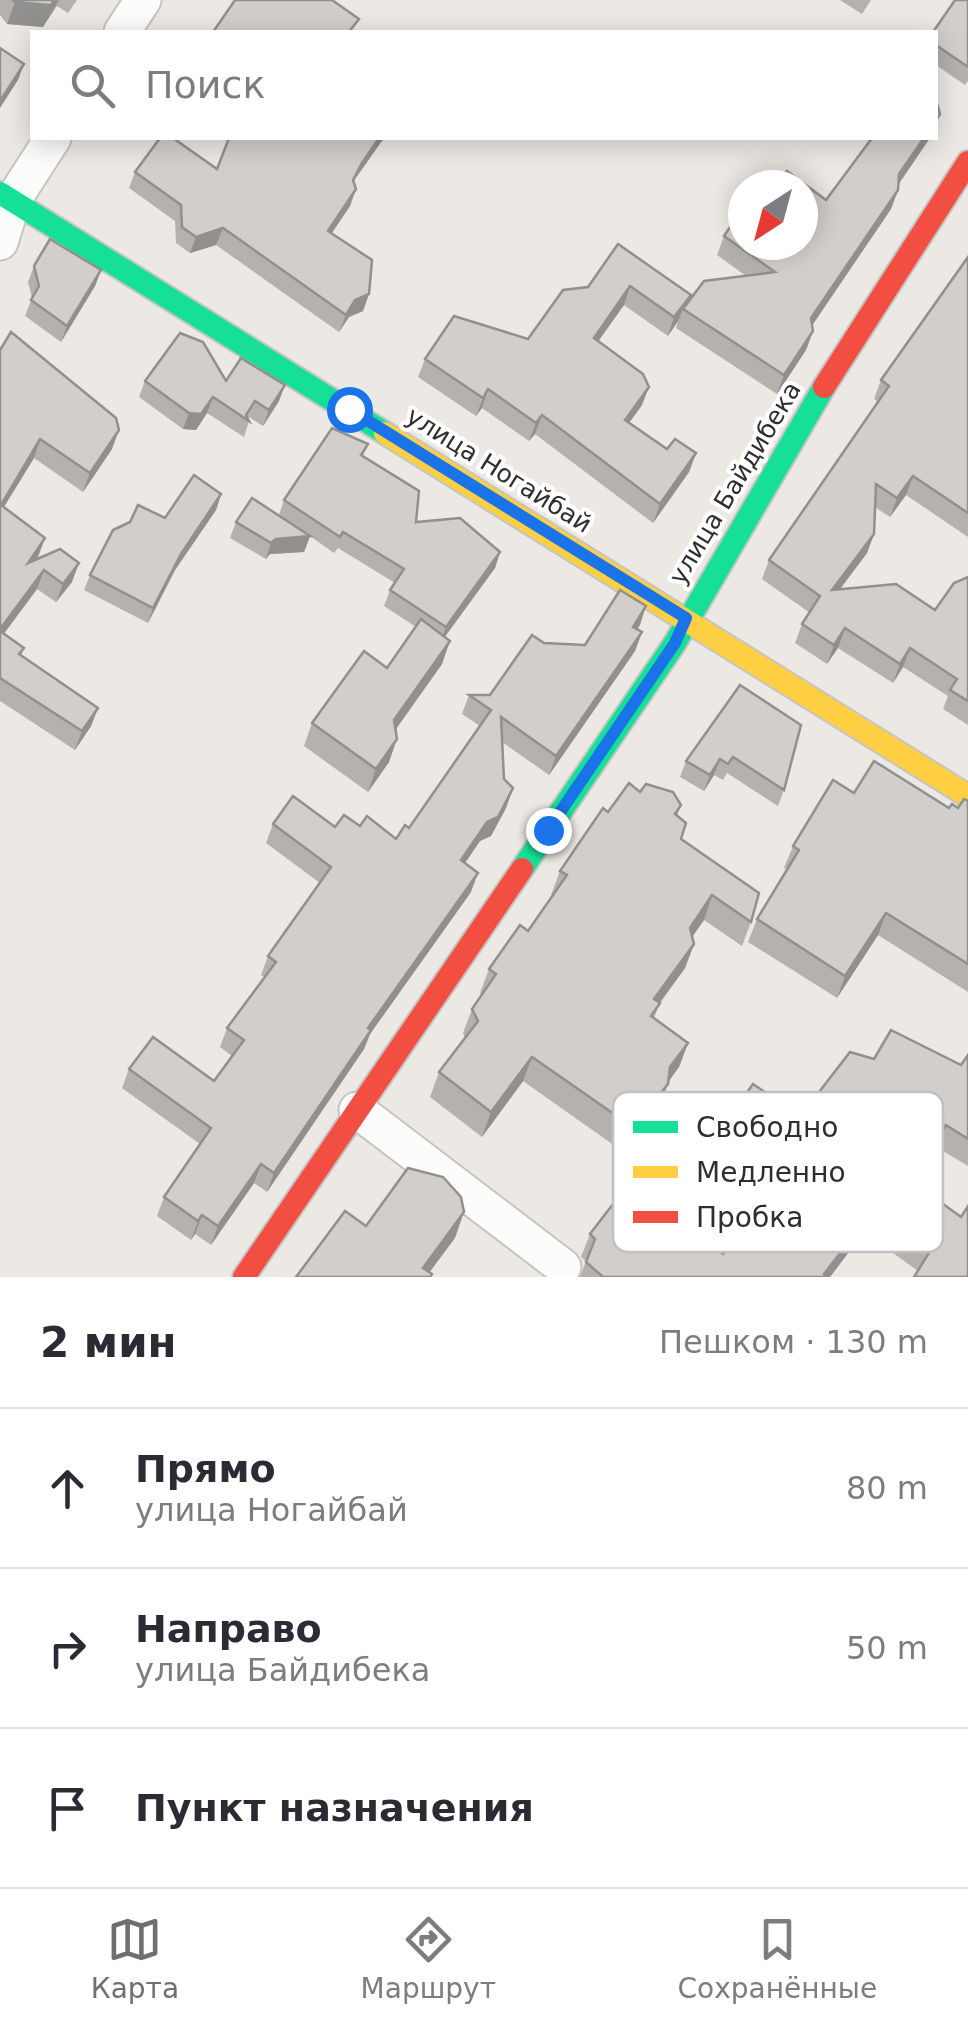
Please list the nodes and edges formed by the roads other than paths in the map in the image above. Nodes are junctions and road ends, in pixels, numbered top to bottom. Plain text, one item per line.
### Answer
1 (143, 0) edge
2 (123, 30) edge
3 (52, 140) edge
4 (968, 162) edge
5 (6, 196) edge
6 (0, 242) edge
7 (686, 618) junction
8 (968, 796) edge
9 (358, 1110) junction
10 (564, 1267) dead end
11 (244, 1277) edge

1 - 2 street
3 - 5 street
4 - 7 street, улица Байдибека
5 - 6 street
5 - 7 street, улица Ногайбай
7 - 8 street, улица Ногайбай
7 - 9 street, улица Байдибека
9 - 10 street
9 - 11 street, улица Байдибека

